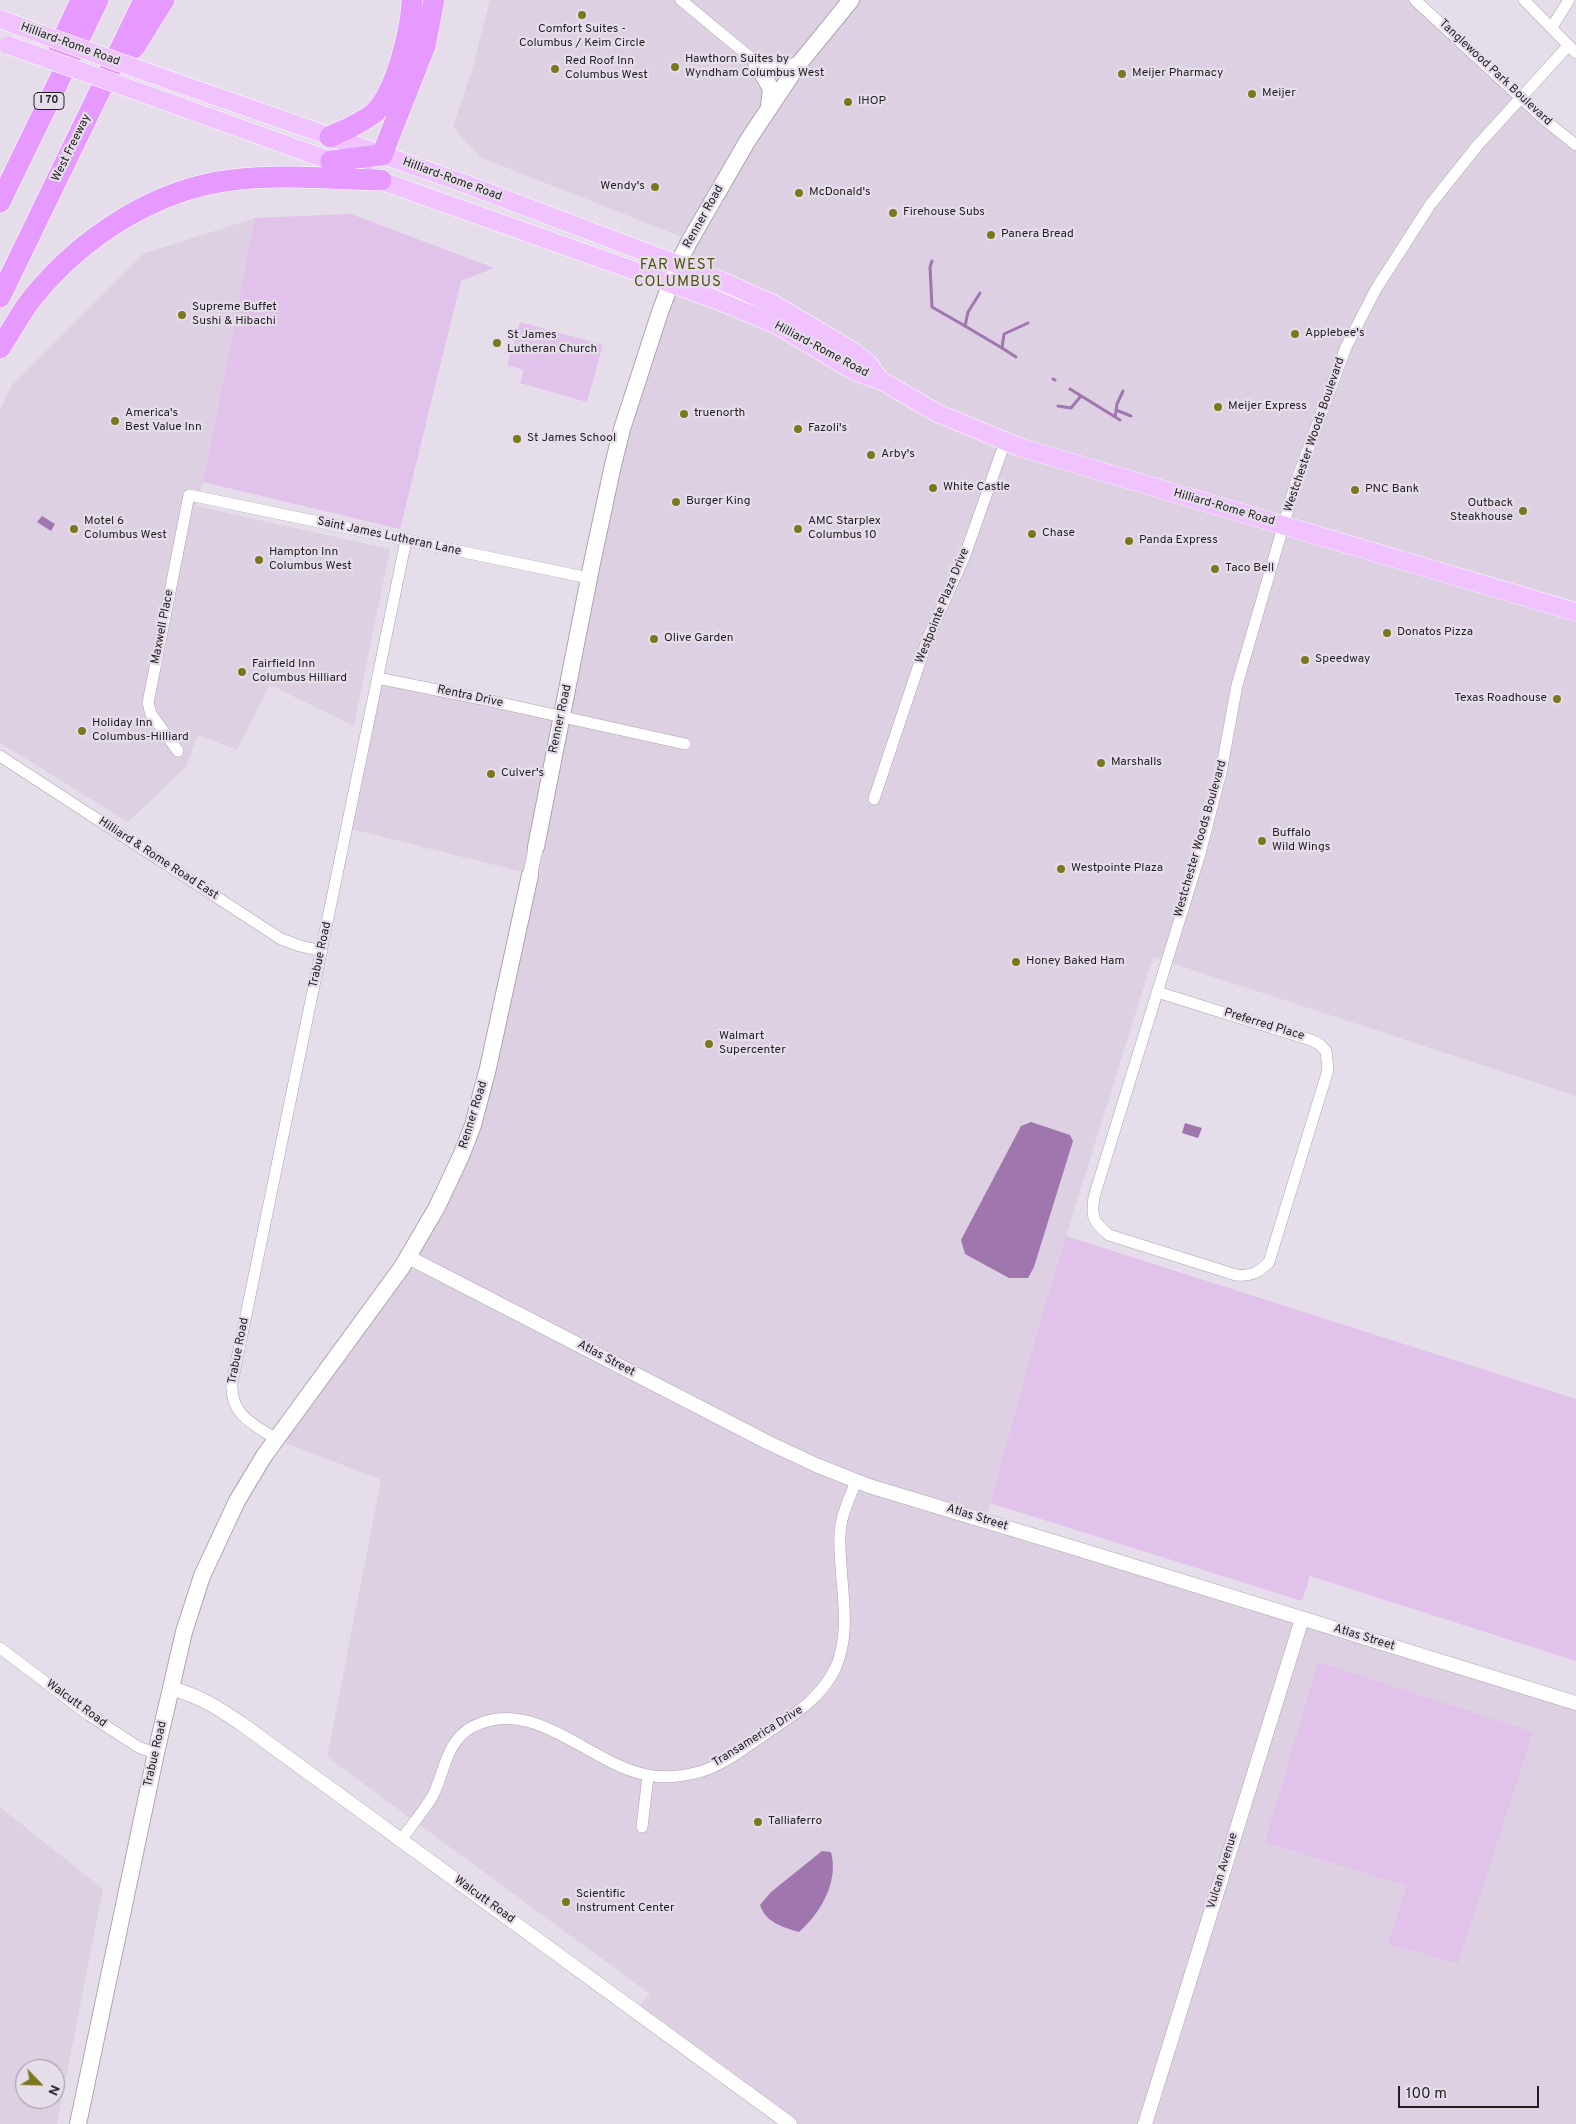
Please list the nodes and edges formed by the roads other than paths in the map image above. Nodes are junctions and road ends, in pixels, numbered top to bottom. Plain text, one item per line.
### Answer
1 (81, 0) edge
2 (98, 0) edge
3 (144, 0) edge
4 (164, 0) edge
5 (412, 0) edge
6 (434, 0) edge
7 (681, 0) edge
8 (851, 0) edge
9 (1415, 0) edge
10 (1524, 0) edge
11 (1569, 0) edge
12 (8, 22) edge
13 (1552, 27) junction
14 (4, 43) edge
15 (1572, 49) edge
16 (756, 62) junction
17 (798, 65) junction
18 (1520, 98) junction
19 (769, 106) junction
20 (330, 137) junction
21 (1576, 144) edge
22 (71, 150) junction
23 (382, 155) junction
24 (330, 161) junction
25 (0, 174) edge
26 (381, 180) junction
27 (0, 202) edge
28 (678, 264) junction
29 (671, 283) junction
30 (0, 297) edge
31 (0, 348) edge
32 (882, 381) junction
33 (1005, 442) junction
34 (189, 495) joint
35 (1284, 525) junction
36 (406, 540) junction
37 (589, 578) junction
38 (1576, 612) edge
39 (377, 678) junction
40 (561, 718) junction
41 (684, 744) dead end
42 (178, 751) dead end
43 (0, 756) edge
44 (874, 799) dead end
45 (536, 847) joint
46 (530, 874) joint
47 (322, 951) junction
48 (1157, 992) junction
49 (408, 1257) junction
50 (276, 1439) junction
51 (856, 1481) junction
52 (1302, 1618) junction
53 (0, 1648) edge
54 (171, 1688) junction
55 (1576, 1703) edge
56 (156, 1752) junction
57 (648, 1776) junction
58 (642, 1827) dead end
59 (401, 1840) junction
60 (78, 2124) edge
61 (790, 2124) edge
62 (1145, 2124) edge

1 - 25 highway
2 - 27 highway, I 70
3 - 22 highway, West Freeway
4 - 22 highway
5 - 20 highway
6 - 23 highway
7 - 16 street
8 - 17 main road, Renner Road
9 - 18 street, Tanglewood Park Boulevard
10 - 13 street
11 - 13 street
12 - 20 main road, Hilliard-Rome Road, bridge
13 - 15 street
14 - 24 main road, Hilliard-Rome Road, bridge
15 - 18 street, Westchester Woods Boulevard
16 - 17 main road
16 - 19 main road
17 - 19 main road, Renner Road
18 - 21 street, Tanglewood Park Boulevard
18 - 35 street, Westchester Woods Boulevard
19 - 28 main road, Renner Road
20 - 23 main road, Hilliard-Rome Road
22 - 30 highway, West Freeway
23 - 24 highway
23 - 28 main road, Hilliard-Rome Road
24 - 26 main road, Hilliard-Rome Road
26 - 29 main road, Hilliard-Rome Road
26 - 31 highway
28 - 29 main road, Renner Road
28 - 32 main road, Hilliard-Rome Road
29 - 32 main road, Hilliard-Rome Road
29 - 37 main road, Renner Road
32 - 33 main road, Hilliard-Rome Road
33 - 35 main road, Hilliard-Rome Road
33 - 44 street, Westpointe Plaza Drive
34 - 36 street, Saint James Lutheran Lane
34 - 42 street, Maxwell Place
35 - 38 main road, Hilliard-Rome Road
35 - 48 street, Westchester Woods Boulevard
36 - 37 street, Saint James Lutheran Lane
36 - 39 street, Trabue Road
37 - 40 main road, Renner Road
39 - 40 street, Rentra Drive
39 - 47 street, Trabue Road
40 - 41 street
40 - 45 main road, Renner Road
43 - 47 street, Hilliard & Rome Road East
45 - 46 street, Renner Road
46 - 49 main road, Renner Road
47 - 50 street, Trabue Road
48 - 48 street, Preferred Place
49 - 50 main road, Renner Road
49 - 51 street, Atlas Street
50 - 54 main road, Trabue Road
51 - 52 street, Atlas Street
51 - 57 street, Transamerica Drive
52 - 55 street, Atlas Street
52 - 62 street, Vulcan Avenue
53 - 56 street, Walcutt Road
54 - 56 main road, Trabue Road
54 - 59 street, Walcutt Road
56 - 60 main road, Trabue Road
57 - 58 street
57 - 59 street, Transamerica Drive
59 - 61 street, Walcutt Road

